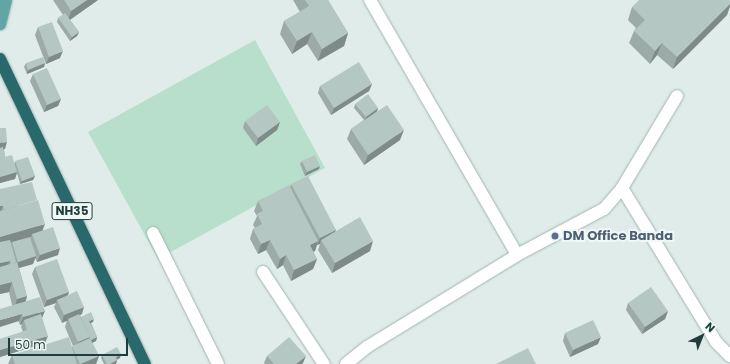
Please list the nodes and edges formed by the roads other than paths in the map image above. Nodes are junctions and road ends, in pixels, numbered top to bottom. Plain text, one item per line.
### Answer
1 (6, 0) edge
2 (370, 0) edge
3 (0, 24) edge
4 (0, 59) edge
5 (677, 96) dead end
6 (622, 188) junction
7 (153, 233) dead end
8 (517, 255) junction
9 (263, 272) dead end
10 (730, 356) edge
11 (145, 364) edge
12 (218, 364) edge
13 (324, 364) edge
14 (346, 364) edge

1 - 3 main road
2 - 8 lane
4 - 11 highway, NH35
5 - 6 lane
6 - 8 lane
6 - 10 lane
7 - 12 lane
8 - 14 lane
9 - 13 lane

